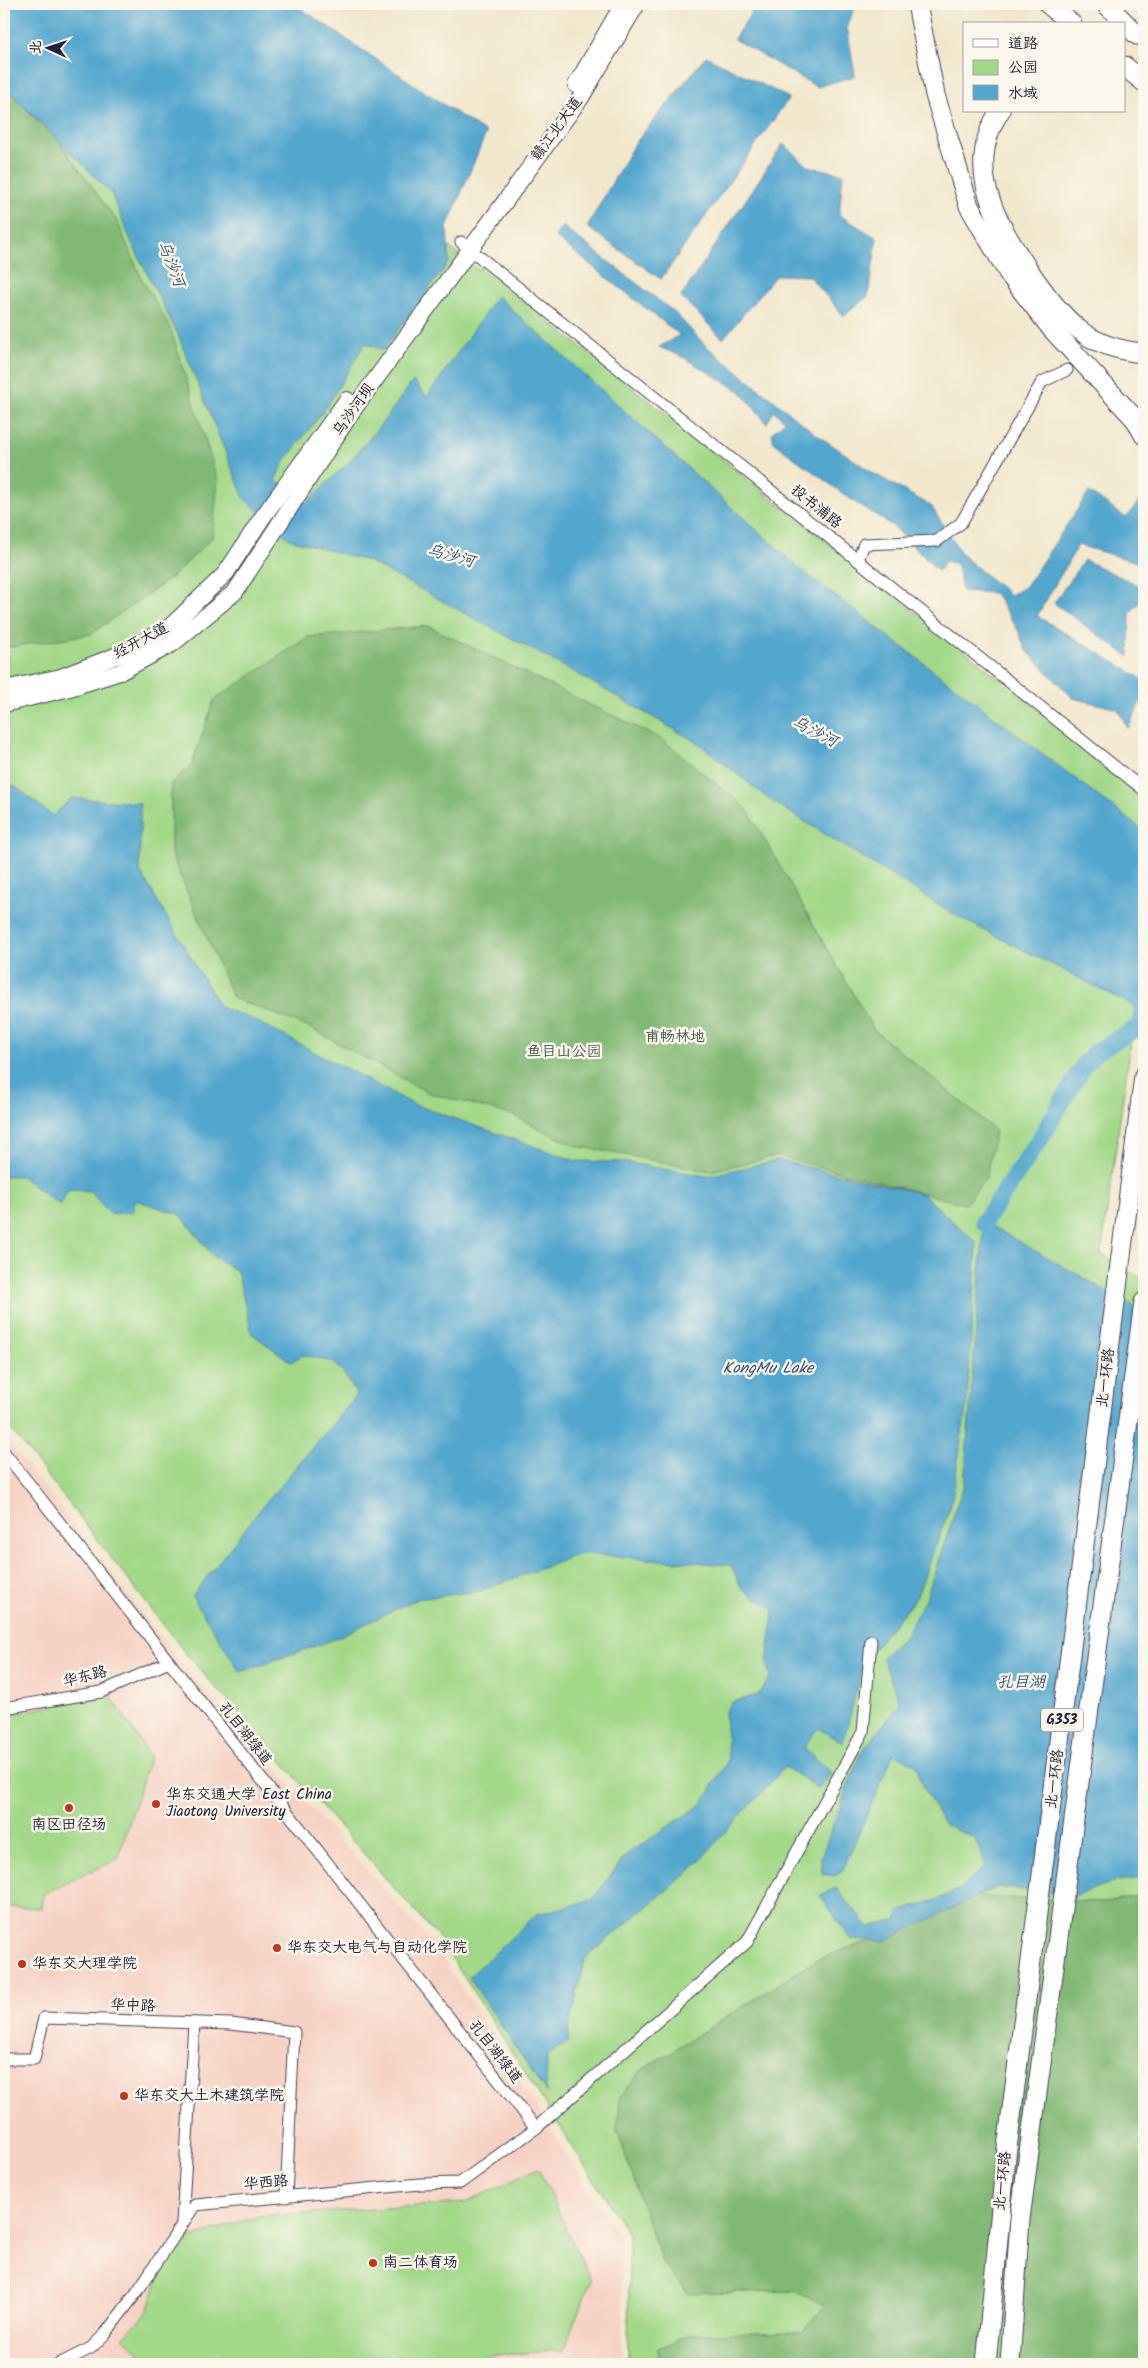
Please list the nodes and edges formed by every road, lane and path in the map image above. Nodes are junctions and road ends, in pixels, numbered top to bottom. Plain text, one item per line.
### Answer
1 (623, 4) edge
2 (637, 4) edge
3 (917, 4) edge
4 (1048, 4) edge
5 (1100, 4) edge
6 (1106, 4) edge
7 (1070, 22) edge
8 (1121, 22) edge
9 (1123, 22) edge
10 (1126, 68) edge
11 (1126, 82) edge
12 (1144, 82) edge
13 (1144, 91) edge
14 (999, 112) edge
15 (475, 223) joint
16 (465, 245) junction
17 (1144, 352) edge
18 (1067, 370) dead end
19 (1144, 435) edge
20 (303, 472) junction
21 (262, 518) joint
22 (858, 560) junction
23 (246, 577) joint
24 (4, 689) edge
25 (4, 704) edge
26 (1144, 790) edge
27 (1144, 1076) edge
28 (1144, 1302) edge
29 (4, 1452) edge
30 (870, 1641) dead end
31 (169, 1662) junction
32 (4, 1708) edge
33 (194, 2023) junction
34 (4, 2059) edge
35 (536, 2128) junction
36 (286, 2197) junction
37 (182, 2224) junction
38 (59, 2364) edge
39 (986, 2364) edge
40 (1010, 2364) edge

1 - 15 main road, 赣江北大道
2 - 16 main road, 赣江北大道
3 - 19 highway
4 - 7 highway
5 - 8 highway
6 - 9 highway
10 - 12 highway
11 - 13 highway
14 - 17 highway
15 - 16 main road, 乌沙河坝
16 - 20 main road, 乌沙河坝
16 - 22 street, 投书浦路
18 - 22 street
20 - 21 main road, 乌沙河坝
20 - 23 main road, 乌沙河坝
21 - 24 main road, 经开大道
22 - 26 street, 投书浦路
23 - 25 main road, 经开大道
27 - 39 highway, 北一环路 / G353
28 - 40 highway, 北一环路 / G353
29 - 31 street, 孔目湖绿道
30 - 35 street, 华西路
31 - 32 street, 华东路
31 - 35 street, 孔目湖绿道
33 - 34 street, 华中路
33 - 36 street, 华中路
33 - 37 street
35 - 36 street, 华西路
36 - 37 street, 华西路
37 - 38 street, 华西路

